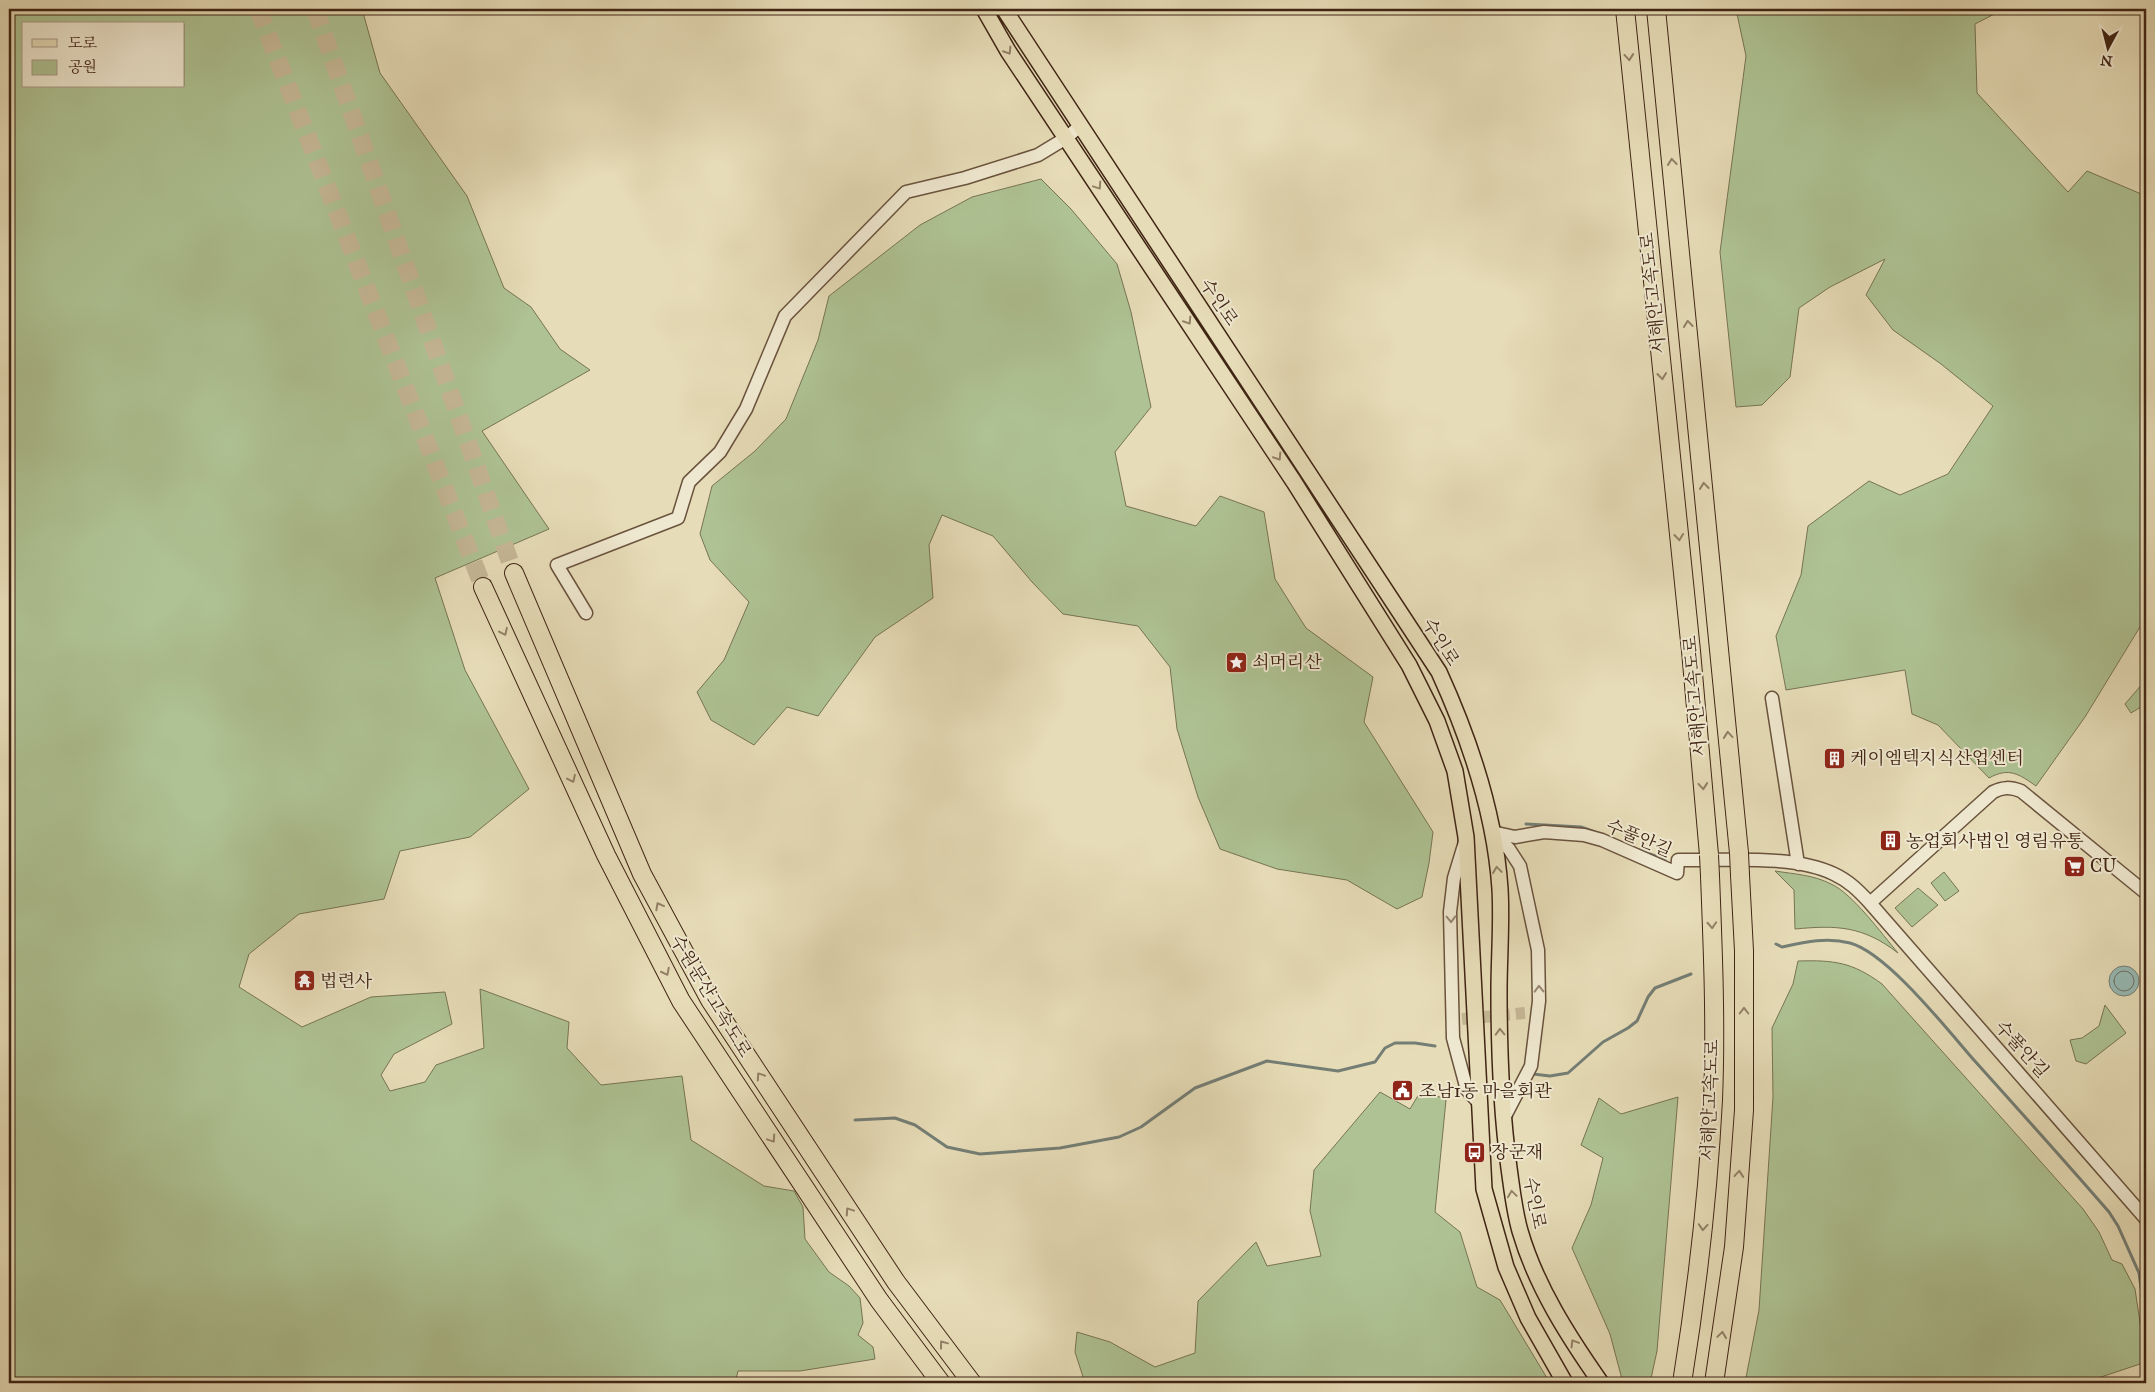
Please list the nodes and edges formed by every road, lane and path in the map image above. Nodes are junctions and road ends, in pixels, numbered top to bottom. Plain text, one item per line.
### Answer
1 (984, 9) edge
2 (1004, 9) edge
3 (1625, 9) edge
4 (1656, 9) edge
5 (1080, 126) junction
6 (1066, 138) junction
7 (514, 573) tunnel mouth
8 (484, 587) tunnel mouth
9 (586, 614) dead end
10 (1772, 698) dead end
11 (1492, 832) junction
12 (1466, 837) junction
13 (1798, 864) junction
14 (2146, 893) edge
15 (1870, 902) junction
16 (1479, 1103) junction
17 (1504, 1118) junction
18 (2146, 1220) edge
19 (941, 1383) edge
20 (972, 1383) edge
21 (1565, 1383) edge
22 (1601, 1383) edge
23 (1682, 1383) edge
24 (1714, 1383) edge

1 -> 6 main road, 수인로
2 - 5 main road, 수인로
3 -> 23 highway, 서해안고속도로, bridge
24 -> 4 highway, 서해안고속도로, bridge
5 - 6 street
5 - 11 main road, 수인로
6 - 9 street
6 -> 12 main road, 수인로
20 -> 7 highway, 수원문산고속도로
8 -> 19 highway, 수원문산고속도로
10 - 13 street
11 - 13 street, 수풀안길
17 -> 11 main road, 수인로
17 -> 11 street
12 - 16 main road, 수인로
12 -> 16 street
13 - 15 street, 수풀안길
14 - 15 street
15 - 18 street, 수풀안길
16 - 21 main road, 수인로
22 -> 17 main road, 수인로

